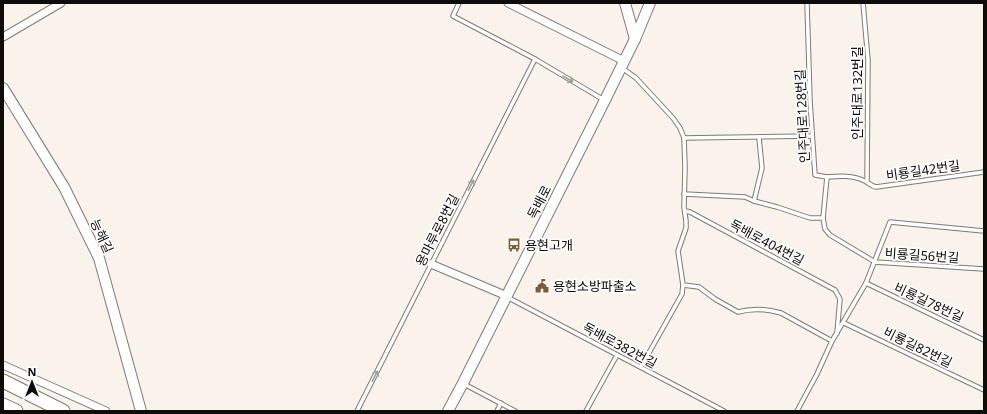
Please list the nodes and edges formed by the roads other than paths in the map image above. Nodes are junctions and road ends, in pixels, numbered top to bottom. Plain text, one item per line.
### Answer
1 (61, 3) edge
2 (459, 3) edge
3 (508, 3) edge
4 (625, 3) edge
5 (650, 3) edge
6 (807, 3) edge
7 (863, 3) edge
8 (3, 37) edge
9 (635, 39) junction
10 (535, 59) junction
11 (622, 64) junction
12 (3, 88) edge
13 (605, 100) junction
14 (812, 136) junction
15 (684, 138) junction
16 (759, 138) junction
17 (984, 172) edge
18 (827, 178) junction
19 (866, 182) junction
20 (684, 194) junction
21 (754, 201) junction
22 (685, 211) junction
23 (823, 218) junction
24 (984, 231) edge
25 (875, 262) junction
26 (431, 264) junction
27 (984, 270) edge
28 (866, 283) junction
29 (683, 285) junction
30 (506, 296) junction
31 (844, 323) junction
32 (837, 334) junction
33 (984, 340) edge
34 (832, 341) junction
35 (617, 355) junction
36 (3, 364) edge
37 (641, 367) junction
38 (3, 381) edge
39 (463, 383) junction
40 (984, 390) edge
41 (501, 403) junction
42 (3, 405) edge
43 (16, 411) edge
44 (63, 411) edge
45 (106, 411) edge
46 (141, 411) edge
47 (357, 411) edge
48 (448, 411) edge
49 (497, 411) edge
50 (515, 411) edge
51 (586, 411) edge
52 (724, 411) edge
53 (797, 411) edge

1 - 8 street
2 - 10 lane
3 - 11 street
4 - 9 main road
5 - 9 main road, 독배로
6 - 14 lane, 인주대로128번길
7 - 19 lane, 인주대로132번길
9 - 11 main road, 독배로
10 -> 13 lane
26 -> 10 lane, 용마루로8번길
11 - 13 main road, 독배로
11 - 15 lane
12 - 46 main road, 능해길
13 - 30 main road, 독배로
14 - 16 lane
14 - 18 lane, 인주대로128번길
15 - 16 lane
15 - 20 lane
16 - 21 lane
17 - 19 lane, 비룡길42번길
18 - 19 lane, 비룡길42번길
18 - 23 lane
20 - 21 lane, 독배로404번길
20 - 22 lane
21 - 23 lane
22 - 29 lane
22 - 32 lane, 독배로404번길
23 - 25 lane
24 - 25 lane, 비룡길56번길
25 - 27 lane, 비룡길56번길
25 - 28 lane
26 - 30 street
47 -> 26 lane, 용마루로8번길
28 - 31 lane
28 - 33 lane, 비룡길78번길
29 - 34 lane
29 - 37 lane
30 - 35 lane, 독배로382번길
30 - 39 main road, 독배로
31 - 32 lane
31 - 40 lane, 비룡길82번길
32 - 34 lane
34 - 53 lane
35 - 37 lane, 독배로382번길
35 - 51 lane
36 - 45 street
37 - 52 lane, 독배로382번길
38 - 44 highway
39 - 41 lane
39 - 48 main road, 독배로
41 - 49 lane
41 - 50 lane
42 - 43 highway

